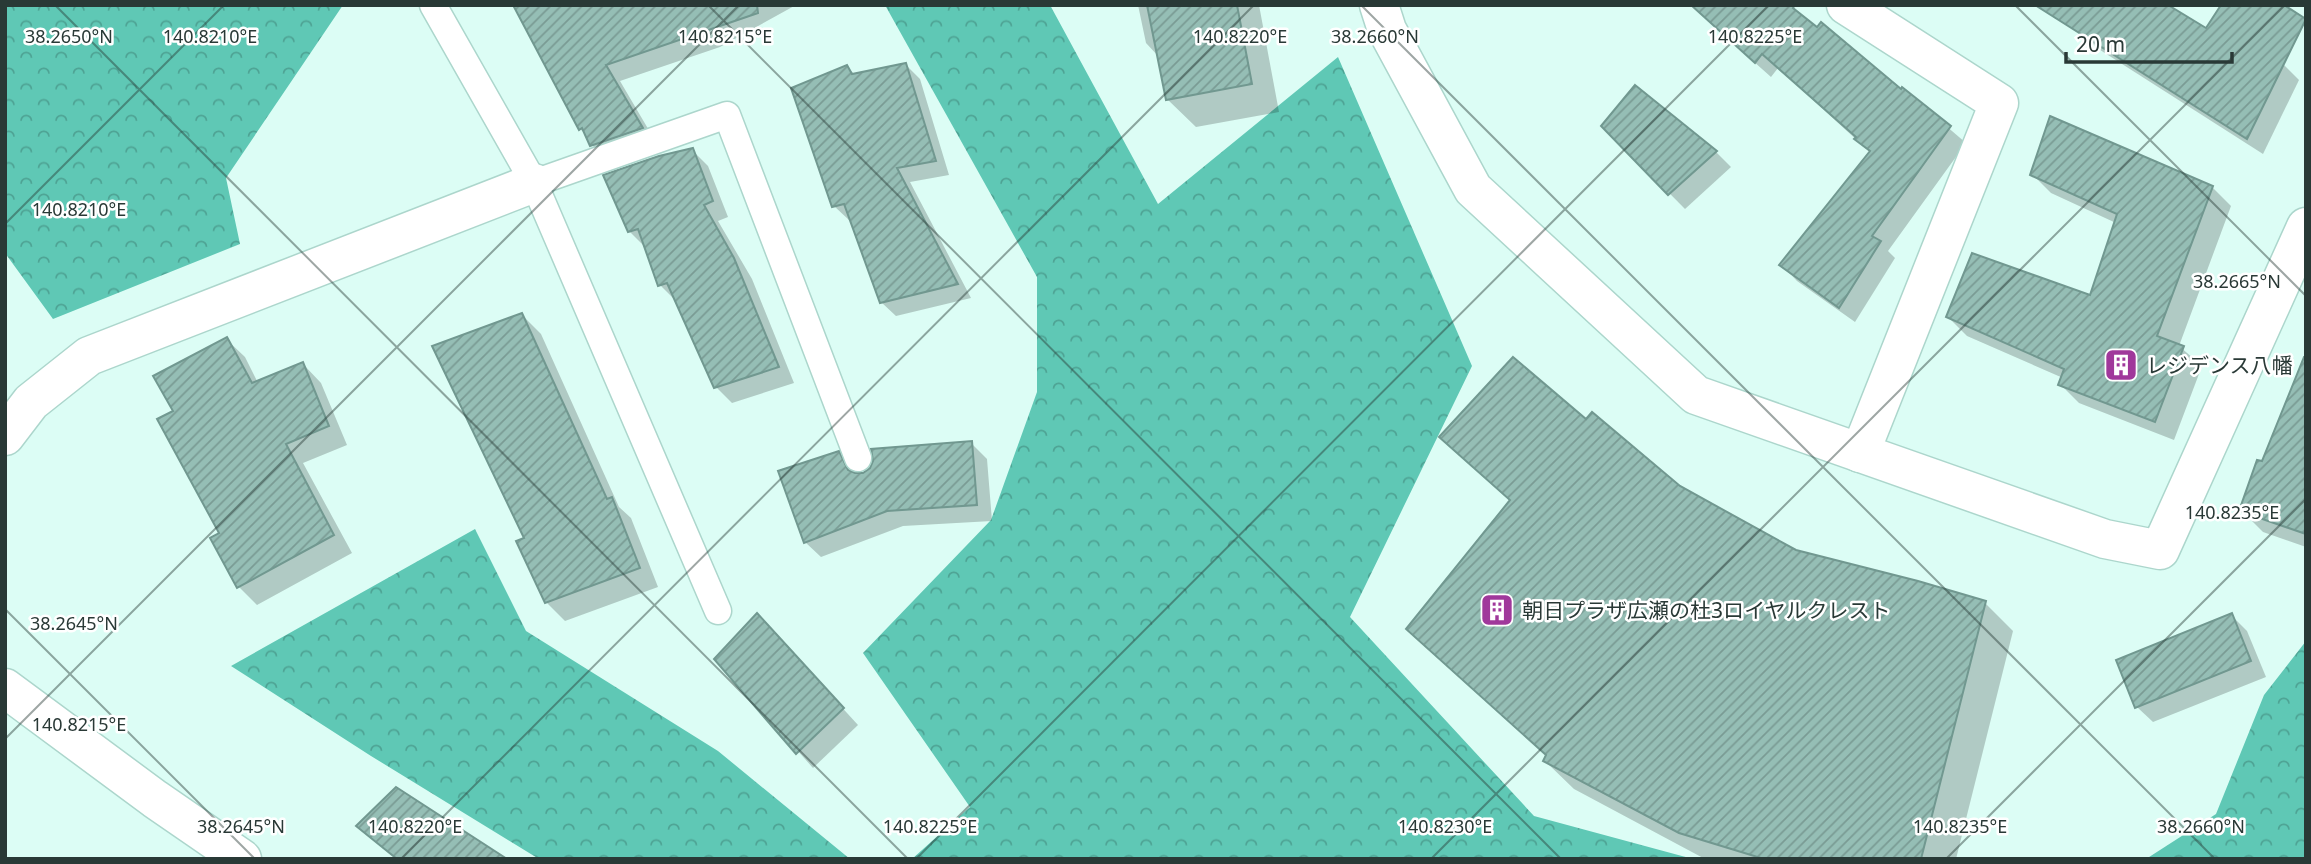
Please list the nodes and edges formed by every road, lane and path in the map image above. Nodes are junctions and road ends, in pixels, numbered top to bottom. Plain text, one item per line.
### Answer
1 (433, 5) edge
2 (1379, 5) edge
3 (1846, 5) edge
4 (534, 183) junction
5 (2306, 227) edge
6 (5, 436) edge
7 (1860, 453) junction
8 (858, 458) dead end
9 (718, 611) dead end
10 (5, 688) edge
11 (242, 859) edge

1 - 4 lane
2 - 7 street
3 - 7 street
4 - 6 street
4 - 8 lane
4 - 9 lane
5 - 7 street
10 - 11 street

